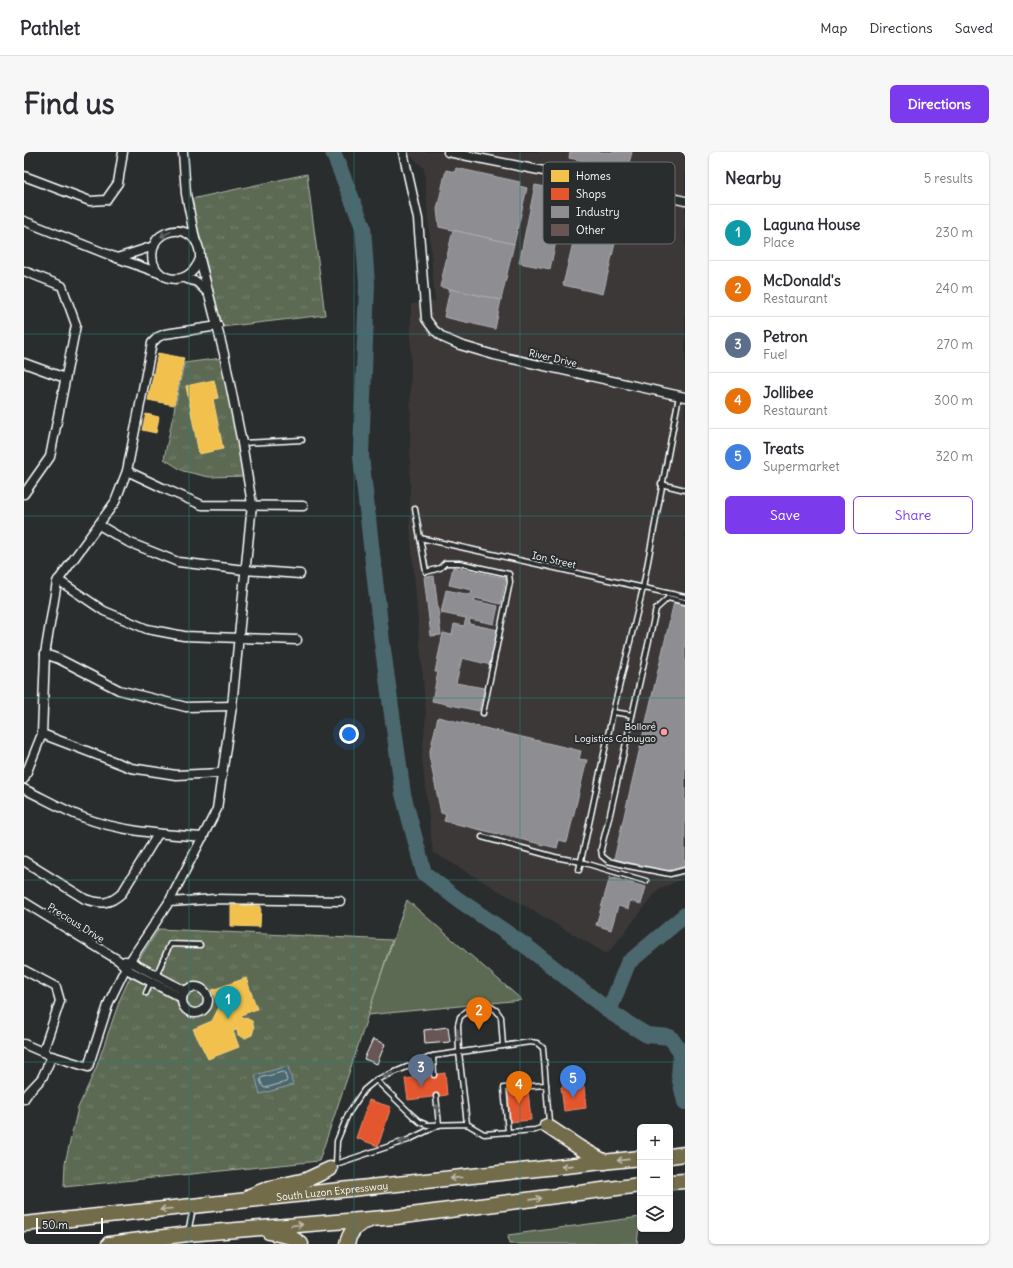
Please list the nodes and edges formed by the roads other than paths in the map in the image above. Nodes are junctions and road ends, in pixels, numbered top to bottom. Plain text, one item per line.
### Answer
1 (123, 152) edge
2 (184, 152) edge
3 (403, 152) edge
4 (448, 152) edge
5 (463, 154) edge
6 (543, 170) edge
7 (24, 176) edge
8 (675, 199) edge
9 (685, 201) edge
10 (192, 218) junction
11 (24, 221) edge
12 (185, 232) junction
13 (194, 240) junction
14 (154, 246) junction
15 (117, 258) junction
16 (200, 259) junction
17 (24, 271) edge
18 (160, 273) junction
19 (184, 278) junction
20 (210, 296) junction
21 (218, 326) junction
22 (24, 363) edge
23 (65, 378) junction
24 (682, 397) edge
25 (302, 440) dead end
26 (242, 443) junction
27 (127, 472) junction
28 (661, 484) junction
29 (685, 490) edge
30 (24, 494) edge
31 (252, 504) junction
32 (303, 506) dead end
33 (415, 510) dead end
34 (99, 525) junction
35 (420, 538) junction
36 (245, 570) junction
37 (300, 574) dead end
38 (58, 580) junction
39 (643, 588) junction
40 (685, 597) edge
41 (685, 602) edge
42 (238, 639) junction
43 (297, 640) dead end
44 (45, 654) junction
45 (232, 706) junction
46 (613, 712) junction
47 (483, 713) dead end
48 (632, 715) junction
49 (42, 734) junction
50 (222, 773) junction
51 (24, 779) edge
52 (24, 788) edge
53 (158, 834) junction
54 (203, 837) junction
55 (482, 837) dead end
56 (24, 861) edge
57 (581, 862) junction
58 (579, 870) dead end
59 (685, 870) edge
60 (646, 881) dead end
61 (340, 901) dead end
62 (24, 902) edge
63 (169, 902) junction
64 (200, 945) dead end
65 (127, 965) junction
66 (24, 970) edge
67 (153, 979) junction
68 (146, 992) dead end
69 (184, 995) dead end
70 (24, 1044) edge
71 (503, 1046) junction
72 (43, 1052) junction
73 (459, 1052) junction
74 (52, 1056) junction
75 (433, 1056) junction
76 (434, 1075) dead end
77 (376, 1080) junction
78 (546, 1085) junction
79 (436, 1096) dead end
80 (24, 1098) edge
81 (467, 1124) junction
82 (439, 1125) junction
83 (547, 1126) junction
84 (508, 1132) junction
85 (685, 1154) edge
86 (673, 1156) edge
87 (637, 1158) edge
88 (605, 1162) junction
89 (333, 1166) junction
90 (685, 1181) edge
91 (673, 1182) edge
92 (637, 1185) edge
93 (233, 1202) junction
94 (193, 1207) junction
95 (396, 1217) junction
96 (24, 1224) edge
97 (230, 1230) junction
98 (188, 1234) junction
99 (109, 1244) edge
100 (301, 1244) edge
101 (347, 1244) edge

1 - 7 street
2 - 10 street
3 - 24 street, River Drive
4 - 5 street
5 - 6 street
8 - 9 street
10 - 12 street
10 - 13 street
11 - 15 street
12 - 13 street
12 -> 14 street
13 - 16 street
14 - 15 street
14 - 18 street
15 - 18 street
16 - 19 street
16 - 20 street
17 - 23 street
18 - 19 street
19 - 20 street
20 - 21 street
21 - 26 street
21 - 27 street
22 - 23 street
23 - 30 street
24 - 28 lane
25 - 26 lane
26 - 31 street
27 - 31 street
27 - 34 street
28 - 29 lane
28 - 39 lane
31 - 32 street
31 - 36 street
33 - 35 lane
34 - 36 street
34 - 38 street
35 - 39 lane, Ion Street
35 - 47 lane
36 - 37 street
36 - 42 street
38 - 42 street
38 - 44 street
39 - 40 lane, Ion Street
39 - 46 lane
41 - 48 lane
42 - 43 street
42 - 45 street
44 - 45 street
44 - 49 street
45 - 50 street
46 - 48 lane
46 - 57 lane
48 - 59 lane
49 - 50 street
49 - 51 street
50 - 54 street
52 - 53 street
53 - 54 street
53 - 56 street
54 - 63 street
55 - 57 lane
57 - 58 lane
57 - 60 lane
61 - 63 street
62 - 65 street, Precious Drive
63 - 65 street
64 - 67 lane
65 - 67 street, Precious Drive
65 - 74 street
66 - 72 street
67 - 68 lane
67 - 69 street, Precious Drive
70 - 72 street
71 - 73 lane
71 -> 73 lane
71 - 78 lane
72 - 74 street
73 - 75 lane
73 - 81 lane
74 - 80 street
75 - 76 lane
75 -> 77 lane
77 - 82 lane
77 - 89 lane
78 - 83 lane
78 - 84 lane
82 -> 79 lane
81 - 82 lane
81 - 84 lane
82 -> 89 lane
83 - 84 lane
83 - 88 highway
85 - 86 highway
87 -> 88 highway, South Luzon Expressway
88 -> 93 highway, South Luzon Expressway
89 - 93 highway
90 - 91 highway
95 -> 92 highway
93 - 94 highway, South Luzon Expressway
94 -> 96 highway, South Luzon Expressway
94 - 98 lane
97 -> 95 highway
95 - 101 highway
97 - 98 highway
97 - 100 highway
98 - 99 highway

